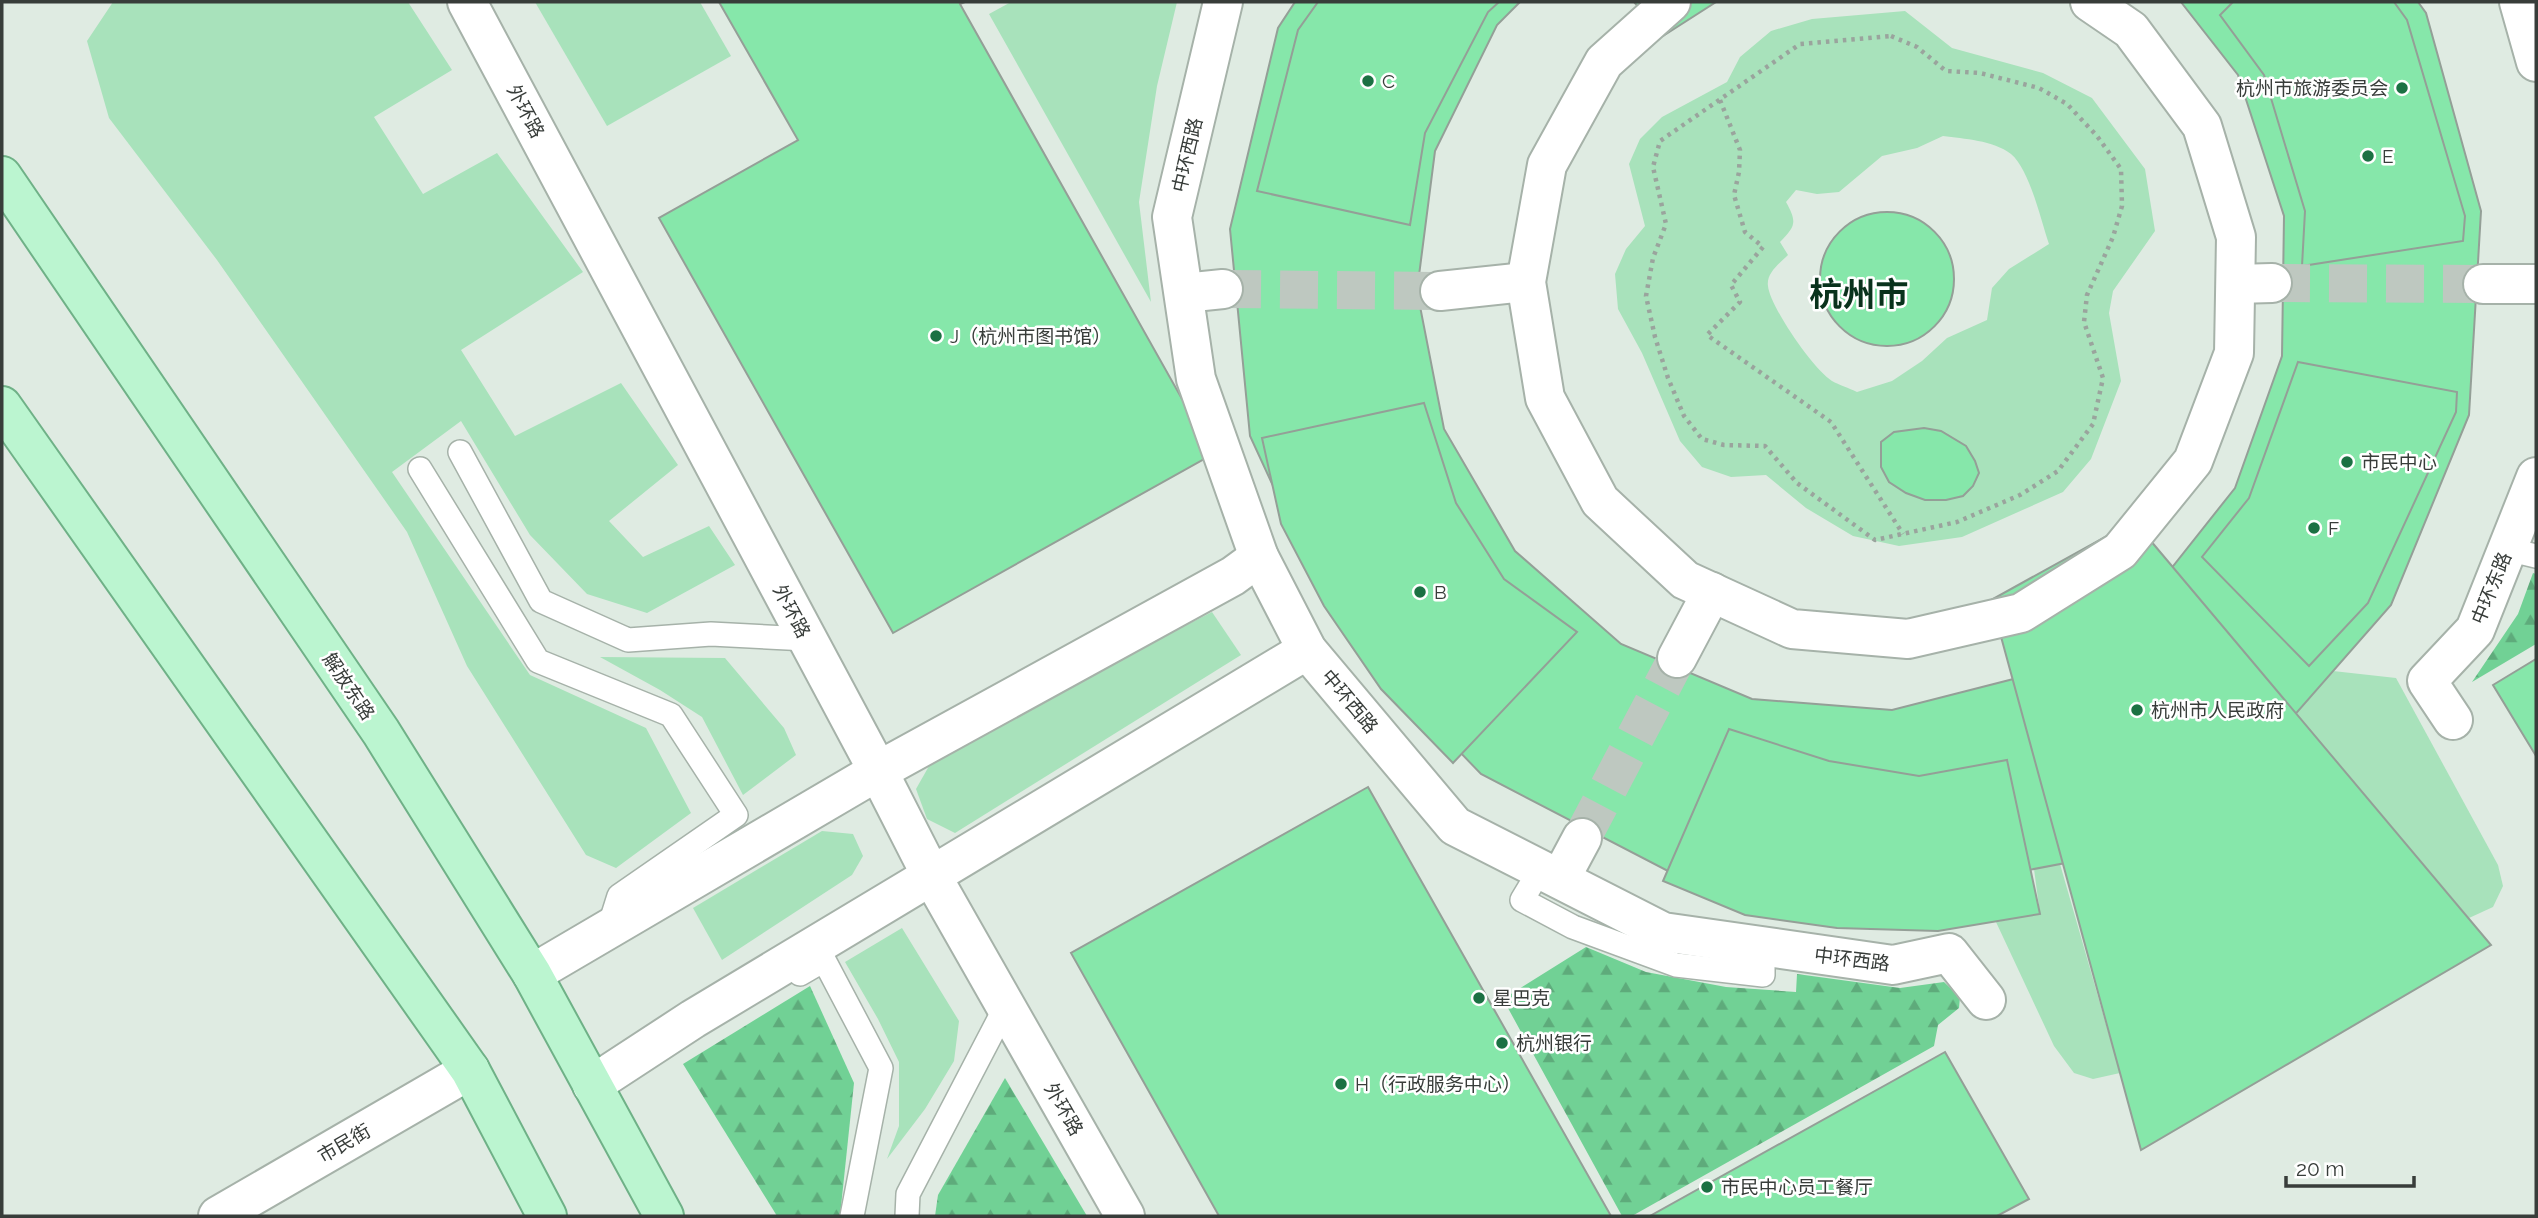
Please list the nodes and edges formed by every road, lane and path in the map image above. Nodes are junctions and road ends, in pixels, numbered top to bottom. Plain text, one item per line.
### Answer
1 (467, 2) edge
2 (1223, 2) edge
3 (1671, 2) edge
4 (2103, 5) edge
5 (2526, 13) edge
6 (2536, 62) edge
7 (1720, 100) junction
8 (2, 176) edge
9 (1526, 282) junction
10 (2483, 284) tunnel mouth
11 (2536, 284) edge
12 (1223, 289) tunnel mouth
13 (1440, 291) tunnel mouth
14 (1184, 293) junction
15 (2, 406) edge
16 (460, 452) dead end
17 (419, 469) dead end
18 (2536, 477) edge
19 (1904, 534) junction
20 (2522, 552) edge
21 (1259, 557) junction
22 (1712, 592) junction
23 (807, 639) junction
24 (1307, 650) junction
25 (1677, 658) tunnel mouth
26 (2453, 720) dead end
27 (878, 771) junction
28 (1582, 838) tunnel mouth
29 (931, 875) junction
30 (1550, 875) junction
31 (608, 931) junction
32 (532, 974) junction
33 (1986, 1000) dead end
34 (1006, 1006) junction
35 (693, 1019) junction
36 (470, 1070) junction
37 (592, 1085) junction
38 (218, 1216) edge
39 (547, 1216) edge
40 (664, 1216) edge
41 (852, 1216) edge
42 (907, 1216) edge
43 (1125, 1216) edge

1 - 23 street, 外环路
2 - 14 street, 中环西路
3 - 9 street
4 - 22 street
5 - 6 street
7 - 19 path
7 - 19 path
7 - 19 path
8 - 32 main road, 解放东路
9 - 13 street
9 - 22 street
10 - 11 street
12 - 14 street
14 - 21 street, 中环西路
15 - 36 main road
16 - 23 lane
17 - 31 lane
18 - 20 street, 中环东路
20 - 26 street, 中环东路
21 - 24 street, 中环西路
21 - 27 street
22 - 25 street
23 - 27 street, 外环路
24 - 29 street
24 - 30 street, 中环西路
27 - 29 street, 外环路
27 - 31 street
28 - 30 street
29 - 34 street, 外环路
29 - 35 street
30 - 33 street, 中环西路
31 - 32 street
32 - 37 main road, 解放东路
34 - 42 lane
34 - 43 street, 外环路
35 - 37 street
35 - 41 lane
36 - 38 street, 市民街
36 - 39 main road
37 - 40 main road, 解放东路

